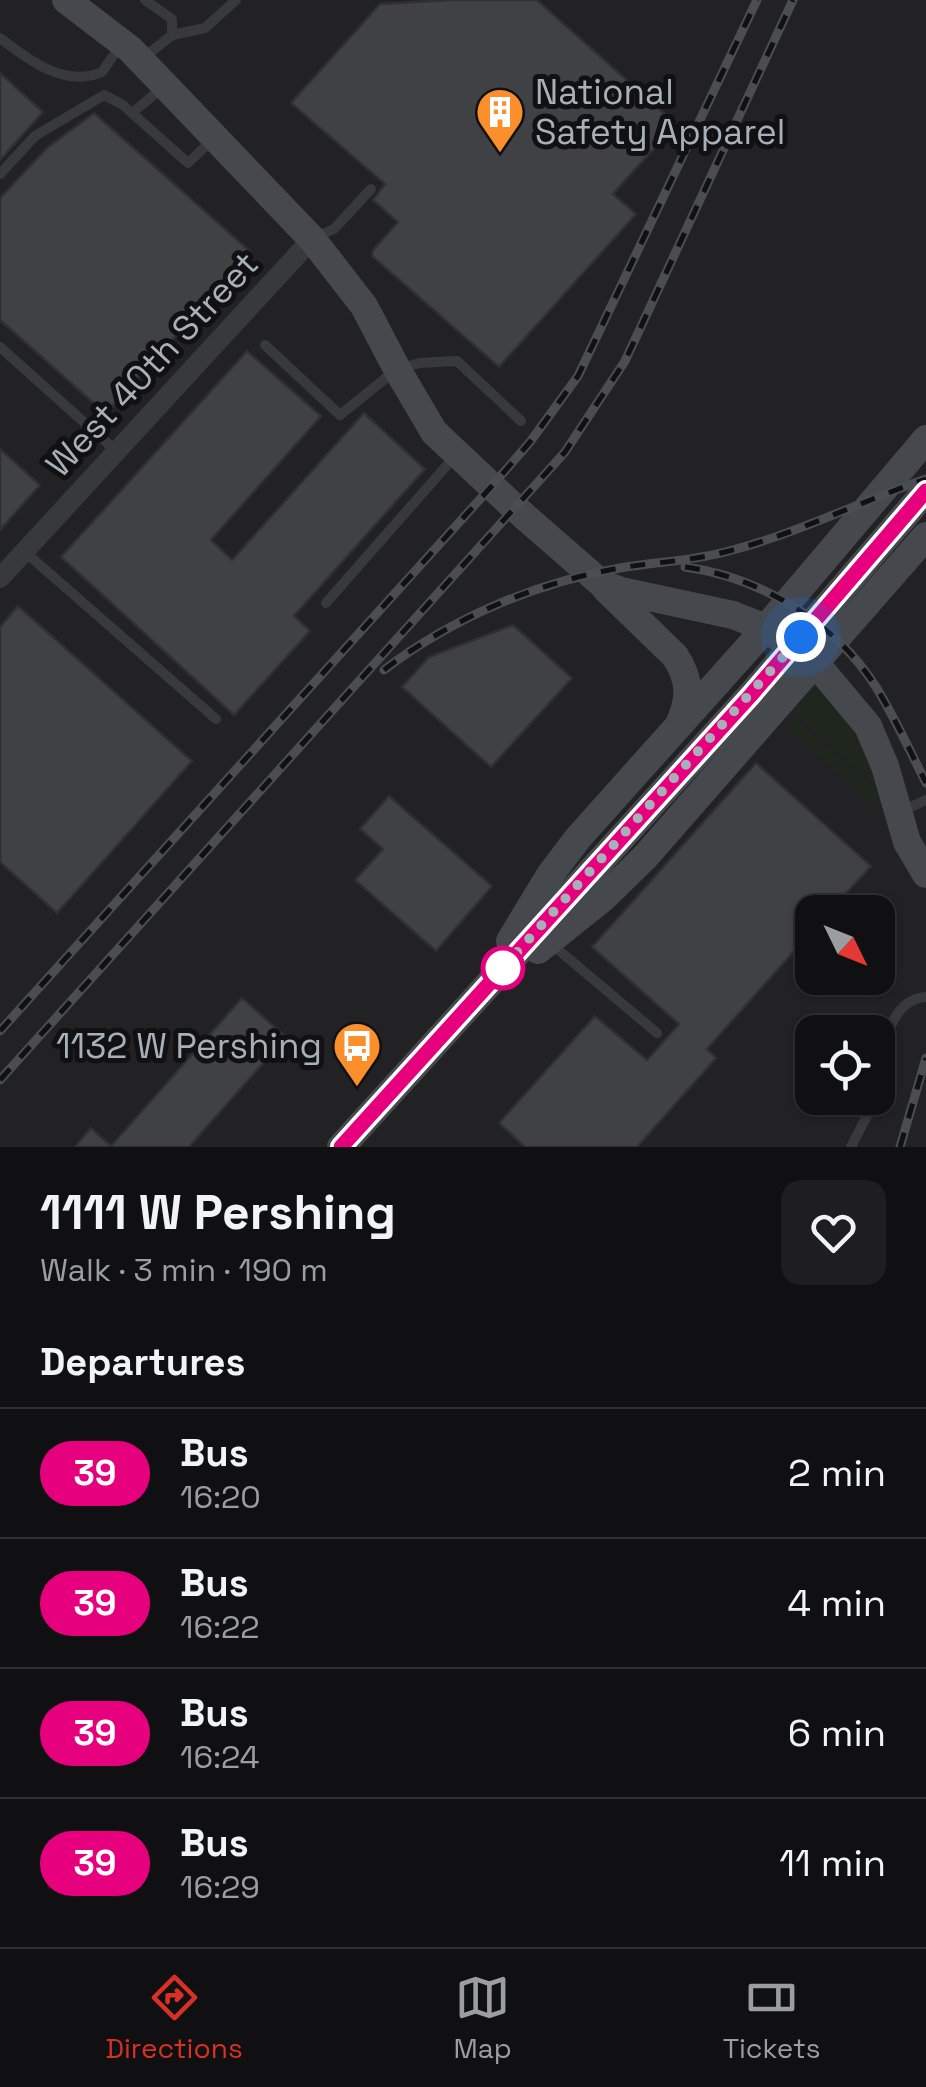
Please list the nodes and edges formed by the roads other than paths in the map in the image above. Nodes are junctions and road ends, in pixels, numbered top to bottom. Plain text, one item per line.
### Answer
1 (66, 0) edge
2 (145, 0) edge
3 (236, 0) edge
4 (172, 35) junction
5 (0, 38) edge
6 (131, 51) junction
7 (165, 86) junction
8 (132, 113) junction
9 (214, 137) junction
10 (0, 174) edge
11 (371, 189) dead end
12 (312, 239) junction
13 (264, 344) dead end
14 (0, 348) edge
15 (396, 369) junction
16 (521, 420) dead end
17 (926, 439) edge
18 (115, 450) junction
19 (456, 454) junction
20 (926, 491) edge
21 (926, 536) edge
22 (24, 551) junction
23 (0, 578) edge
24 (602, 584) junction
25 (326, 603) dead end
26 (766, 628) junction
27 (817, 664) junction
28 (216, 718) dead end
29 (679, 725) junction
30 (926, 800) edge
31 (898, 812) junction
32 (926, 874) edge
33 (548, 942) junction
34 (926, 997) edge
35 (895, 1017) edge
36 (448, 1029) junction
37 (658, 1033) dead end
38 (867, 1115) edge
39 (342, 1147) edge
40 (851, 1147) edge

1 - 6 main road
2 - 4 lane
3 - 4 lane
4 - 6 lane
5 - 6 lane
6 - 7 main road
7 - 8 lane
7 - 9 main road
8 - 9 lane
8 - 10 lane
9 - 12 main road
11 - 12 lane
12 - 15 main road
12 - 18 street, West 40th Street
13 - 15 lane
14 - 18 lane
15 - 16 lane
15 - 19 main road
17 - 26 main road
18 - 22 street, West 40th Street
19 - 24 main road
19 - 25 lane
20 - 36 main road
21 - 27 main road
22 - 23 street, West 40th Street
22 - 28 lane
24 - 26 main road
24 - 29 main road
26 - 27 main road
26 - 29 main road
27 - 31 main road
27 - 33 main road
29 - 36 main road
30 - 31 lane
31 - 32 main road
33 - 36 main road
33 - 37 lane
34 - 35 lane
36 - 39 main road
38 - 40 lane

